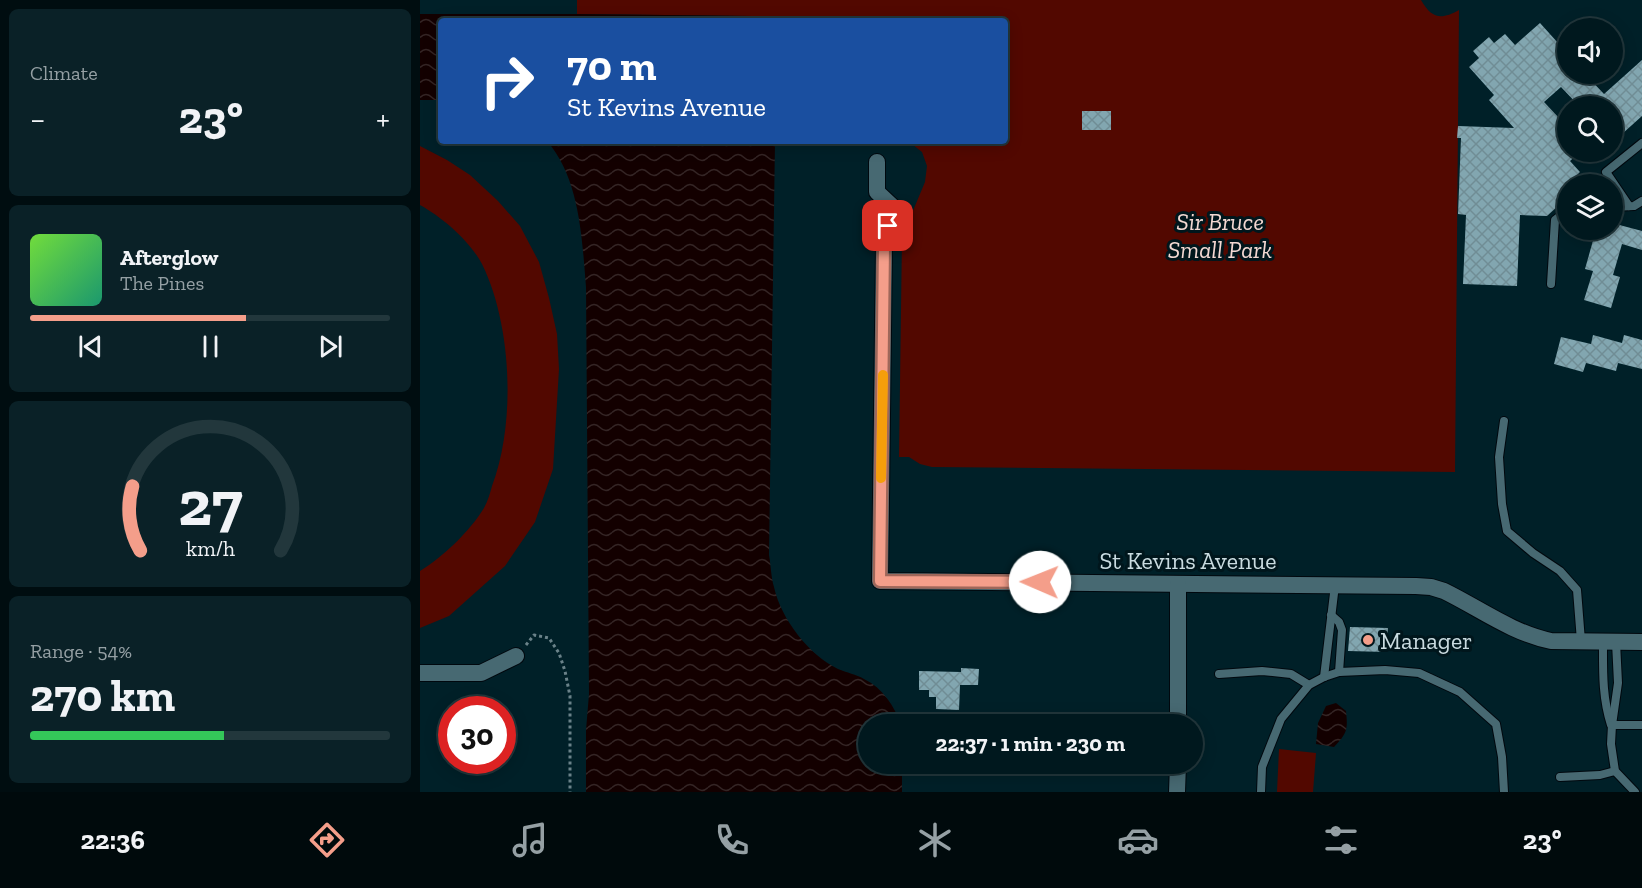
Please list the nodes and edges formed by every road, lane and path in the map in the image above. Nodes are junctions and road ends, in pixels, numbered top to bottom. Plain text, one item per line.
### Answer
1 (1642, 143) edge
2 (877, 162) dead end
3 (1642, 201) edge
4 (1623, 206) edge
5 (1629, 206) junction
6 (1557, 218) edge
7 (1551, 284) dead end
8 (1504, 422) dead end
9 (1178, 584) junction
10 (1335, 585) junction
11 (1331, 615) junction
12 (1581, 641) junction
13 (1610, 642) junction
14 (1642, 642) edge
15 (516, 656) joint
16 (1339, 672) junction
17 (420, 673) edge
18 (1219, 674) dead end
19 (1324, 677) junction
20 (1309, 686) junction
21 (1178, 714) edge
22 (1612, 725) junction
23 (1642, 725) edge
24 (1615, 771) junction
25 (1178, 774) edge
26 (1560, 777) dead end
27 (570, 792) edge
28 (1177, 792) edge
29 (1261, 792) edge
30 (1504, 792) edge
31 (1635, 792) edge

1 - 5 lane
2 - 9 street, St Kevins Avenue
3 - 5 lane
4 - 5 lane
6 - 7 lane
8 - 12 lane
9 - 10 street, St Kevins Avenue
9 - 21 street
10 - 11 lane
10 - 12 street, St Kevins Avenue
11 - 16 lane
11 - 19 lane
12 - 13 street, St Kevins Avenue
13 - 14 street, St Kevins Avenue
13 - 22 lane
13 - 22 lane
15 - 17 street
15 - 27 path
16 - 19 lane
16 - 30 lane
18 - 20 lane
19 - 20 lane
20 - 29 lane
22 - 23 lane
22 - 24 lane
24 - 26 lane
24 - 31 lane
25 - 28 street

